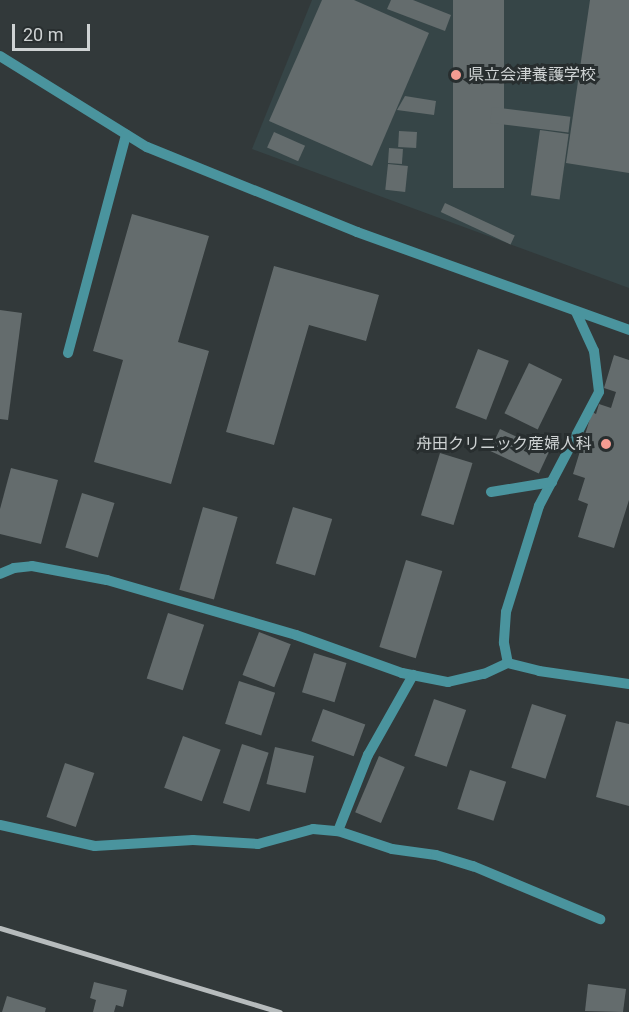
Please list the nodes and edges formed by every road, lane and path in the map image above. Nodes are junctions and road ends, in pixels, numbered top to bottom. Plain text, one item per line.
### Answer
1 (0, 56) edge
2 (126, 135) junction
3 (576, 312) junction
4 (629, 330) edge
5 (68, 353) dead end
6 (552, 482) junction
7 (491, 492) dead end
8 (0, 574) edge
9 (508, 663) junction
10 (413, 675) junction
11 (629, 684) edge
12 (0, 825) edge
13 (338, 831) junction
14 (600, 919) dead end

1 - 2 street
2 - 3 street
2 - 5 street
3 - 4 street
3 - 6 street
6 - 7 street
6 - 9 street
8 - 10 street
9 - 10 street
9 - 11 street
10 - 13 street
12 - 13 street
13 - 14 street

